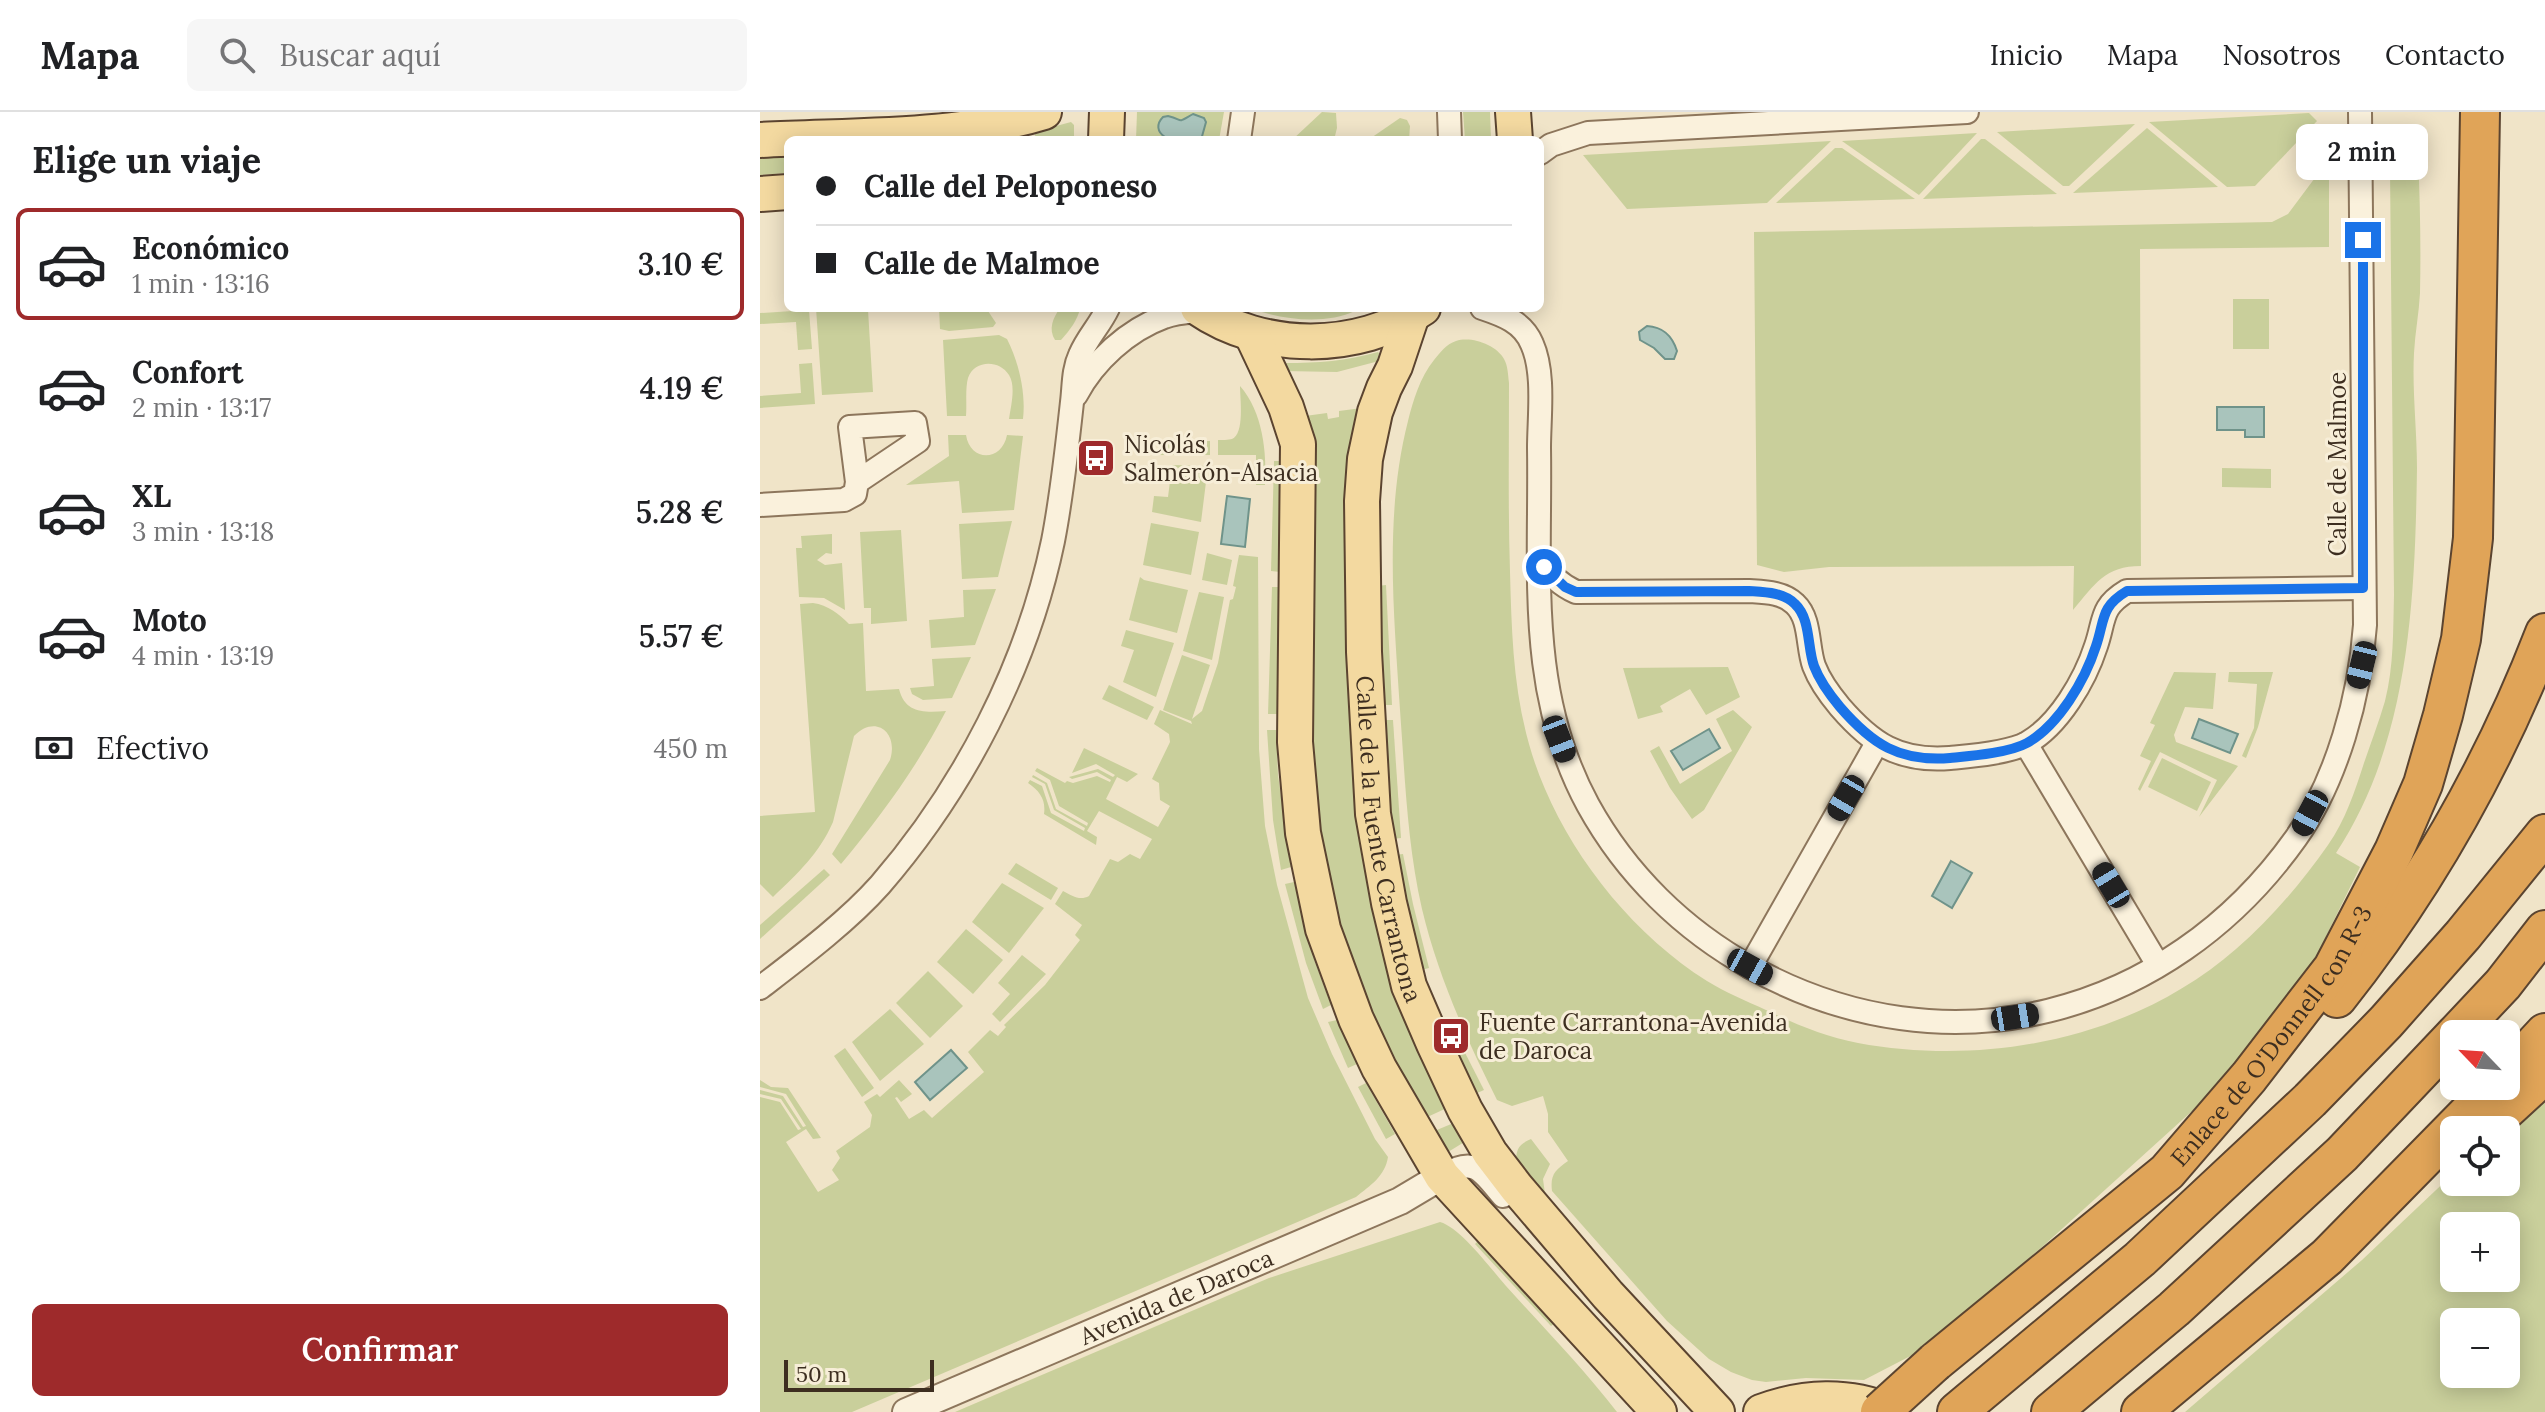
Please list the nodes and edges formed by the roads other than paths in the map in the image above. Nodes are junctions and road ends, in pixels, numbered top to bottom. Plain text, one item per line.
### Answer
1 (1044, 112) edge
2 (1107, 112) edge
3 (1243, 112) edge
4 (1449, 112) edge
5 (1513, 112) edge
6 (1967, 112) edge
7 (2360, 112) edge
8 (2480, 112) edge
9 (830, 136) edge
10 (1106, 136) edge
11 (1240, 136) edge
12 (1450, 136) edge
13 (1515, 136) edge
14 (784, 139) edge
15 (760, 140) edge
16 (1544, 150) edge
17 (784, 192) edge
18 (760, 194) edge
19 (1106, 312) edge
20 (1179, 312) edge
21 (1205, 312) edge
22 (1416, 312) edge
23 (1419, 312) edge
24 (1493, 312) edge
25 (1252, 335) junction
26 (1072, 403) junction
27 (857, 482) dead end
28 (760, 505) edge
29 (1539, 561) junction
30 (2363, 588) junction
31 (1576, 592) junction
32 (2545, 633) edge
33 (1540, 643) junction
34 (1877, 743) junction
35 (2026, 744) junction
36 (2545, 834) edge
37 (2545, 930) edge
38 (2158, 965) junction
39 (1750, 967) junction
40 (760, 988) edge
41 (2469, 1020) edge
42 (2545, 1033) edge
43 (2440, 1051) edge
44 (2520, 1060) edge
45 (2545, 1074) edge
46 (2481, 1100) edge
47 (2499, 1116) edge
48 (2440, 1171) edge
49 (2167, 1172) junction
50 (1442, 1176) junction
51 (2327, 1257) junction
52 (1608, 1295) junction
53 (1589, 1338) junction
54 (1968, 1402) edge
55 (906, 1412) edge
56 (1641, 1412) edge
57 (1659, 1412) edge
58 (1717, 1412) edge
59 (1761, 1412) edge
60 (1880, 1412) edge
61 (1890, 1412) edge
62 (2051, 1412) edge
63 (2141, 1412) edge

1 - 9 main road
2 - 10 main road
3 - 11 street
4 - 12 street
5 - 13 main road
6 - 16 street
7 - 30 street, Calle de Malmoe
8 - 49 highway, Enlace de O'Donnell con R-3
14 - 15 main road
17 - 18 main road
19 - 26 street
20 - 26 street
21 - 25 main road
22 - 25 main road
23 - 52 main road, Calle de la Fuente Carrantona
24 - 29 street, Calle de Malmoe
25 - 50 main road
26 - 40 street
27 - 28 street
29 - 31 street
29 - 33 street, Calle de Malmoe
30 - 35 street
30 - 38 street, Calle de Malmoe
31 - 33 street
31 - 34 street
32 - 49 highway
33 - 39 street, Calle de Malmoe
34 - 35 street
34 - 39 street
35 - 38 street
36 - 54 highway
37 - 41 highway
38 - 39 street, Calle de Malmoe
42 - 44 highway
43 - 62 highway
45 - 47 highway
46 - 51 highway
48 - 51 highway
49 - 60 highway, Enlace de O'Donnell con R-3, bridge
50 - 52 street
50 - 53 main road
50 - 55 street, Avenida de Daroca
51 - 63 highway
52 - 58 main road, Calle de la Fuente Carrantona
53 - 56 main road
53 - 57 main road
59 - 61 main road

